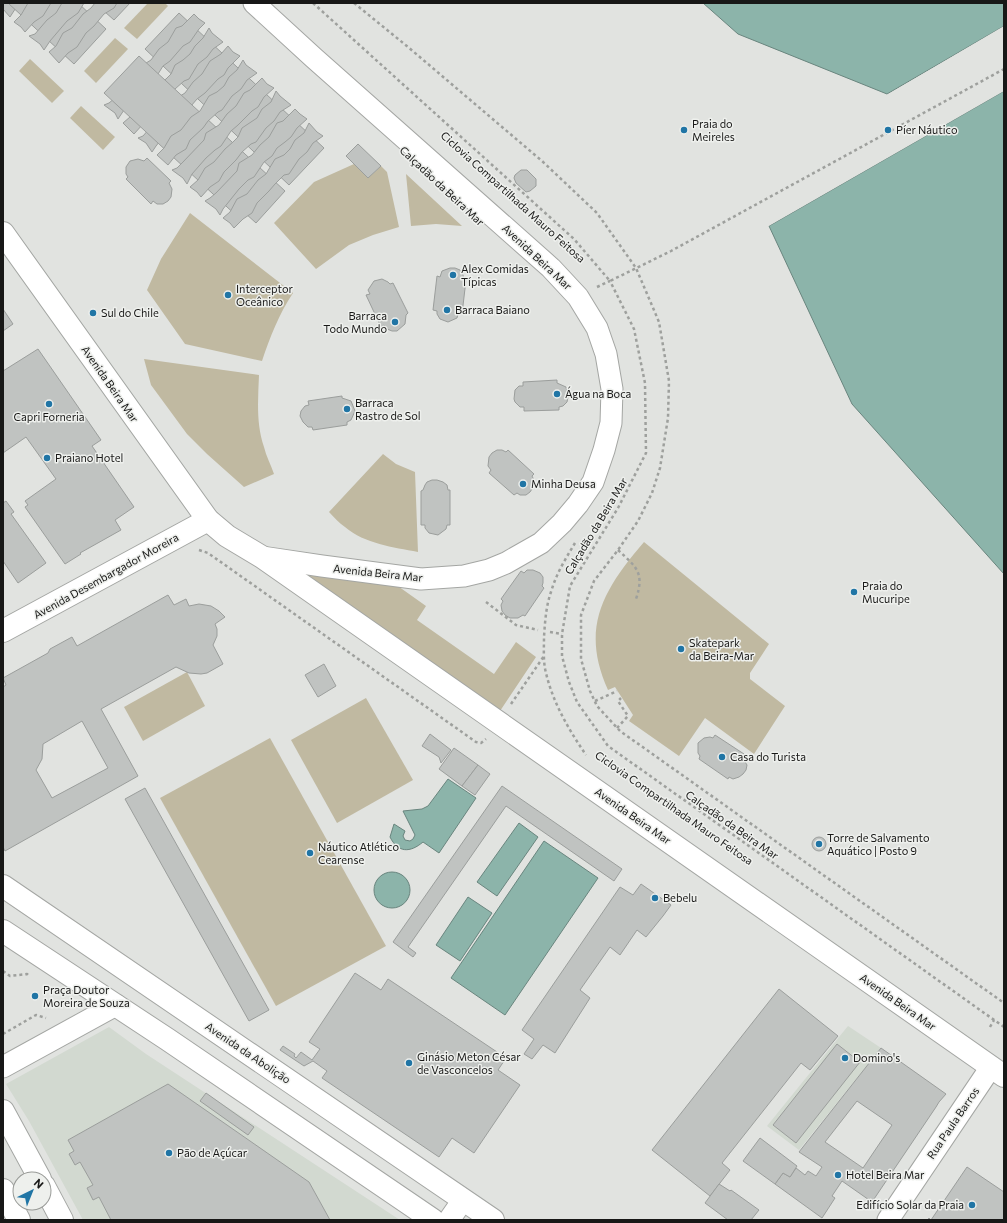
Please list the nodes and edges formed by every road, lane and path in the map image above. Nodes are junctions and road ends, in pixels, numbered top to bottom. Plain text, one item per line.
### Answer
1 (254, 3) edge
2 (313, 3) edge
3 (354, 3) edge
4 (1004, 69) edge
5 (3, 233) edge
6 (636, 268) junction
7 (610, 281) junction
8 (600, 293) dead end
9 (208, 520) junction
10 (576, 540) dead end
11 (196, 549) dead end
12 (618, 550) junction
13 (262, 557) junction
14 (636, 599) dead end
15 (486, 602) dead end
16 (538, 630) dead end
17 (3, 631) edge
18 (550, 632) dead end
19 (562, 634) junction
20 (544, 656) junction
21 (616, 691) dead end
22 (622, 698) dead end
23 (595, 701) junction
24 (509, 707) dead end
25 (617, 728) junction
26 (488, 736) dead end
27 (588, 758) dead end
28 (3, 886) edge
29 (3, 931) edge
30 (3, 971) edge
31 (33, 978) dead end
32 (1004, 1003) edge
33 (116, 1005) junction
34 (47, 1018) dead end
35 (994, 1020) junction
36 (990, 1027) dead end
37 (1004, 1027) edge
38 (3, 1034) edge
39 (3, 1067) edge
40 (997, 1071) edge
41 (3, 1111) edge
42 (36, 1171) edge
43 (3, 1190) edge
44 (463, 1200) junction
45 (52, 1201) edge
46 (19, 1220) edge
47 (62, 1220) edge
48 (433, 1220) edge
49 (449, 1220) edge
50 (493, 1220) edge
51 (888, 1220) edge

1 - 13 street, Avenida Beira Mar
2 - 7 path, Calçadão da Beira Mar
3 - 6 path
4 - 6 path
5 - 9 main road, Avenida Beira Mar
6 - 7 path
6 - 12 path
7 - 8 path
7 - 19 path, Calçadão da Beira Mar
9 - 13 main road, Avenida Beira Mar
9 - 17 main road, Avenida Desembargador Moreira
10 - 20 path, Ciclovia Compartilhada Mauro Feitosa
11 - 26 path
12 - 14 path
12 - 23 path
13 - 40 main road, Avenida Beira Mar
15 - 16 path
18 - 19 path
19 - 35 path, Calçadão da Beira Mar
20 - 24 path
20 - 27 path, Ciclovia Compartilhada Mauro Feitosa
21 - 23 path
22 - 25 path
23 - 25 path
25 - 32 path
28 - 44 main road, Avenida da Abolição
29 - 33 main road
30 - 31 path
33 - 39 street
33 - 48 main road
34 - 38 path
35 - 36 path
35 - 37 path, Calçadão da Beira Mar
40 - 51 street, Rua Paula Barros
41 - 42 main road
43 - 46 main road
44 - 49 street
44 - 50 main road, Avenida da Abolição
45 - 47 main road

